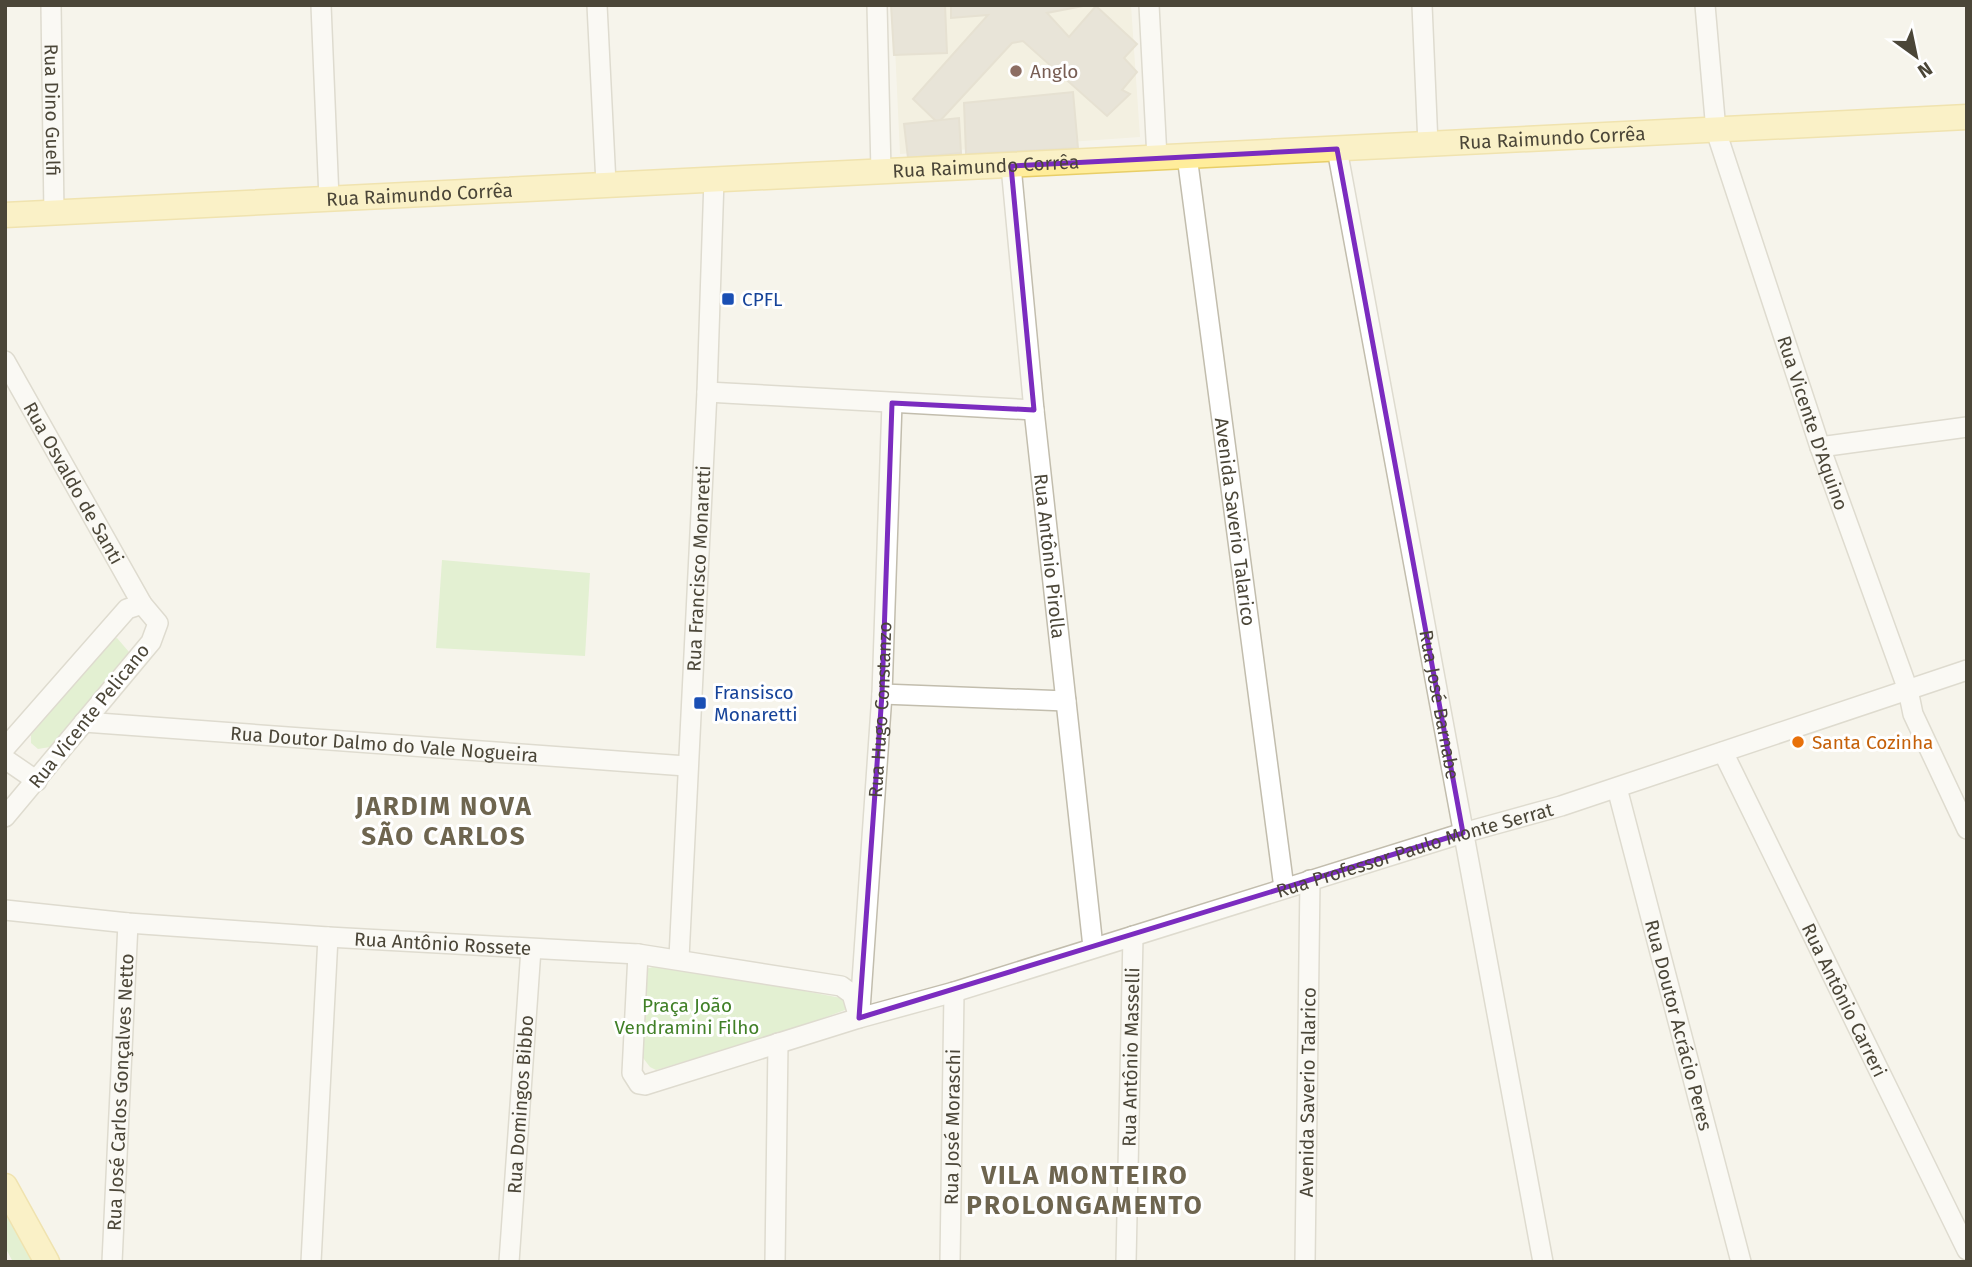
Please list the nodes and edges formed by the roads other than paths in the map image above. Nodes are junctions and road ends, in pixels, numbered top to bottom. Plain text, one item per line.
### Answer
1 (51, 5) edge
2 (321, 5) edge
3 (597, 5) edge
4 (877, 5) edge
5 (1149, 5) edge
6 (1422, 5) edge
7 (1705, 5) edge
8 (1967, 117) edge
9 (1716, 131) junction
10 (1428, 145) junction
11 (1337, 149) junction
12 (1187, 156) junction
13 (1157, 158) junction
14 (1011, 166) junction
15 (881, 171) junction
16 (714, 179) junction
17 (606, 184) junction
18 (329, 199) junction
19 (54, 214) junction
20 (5, 215) edge
21 (5, 361) edge
22 (707, 392) junction
23 (892, 403) junction
24 (1034, 410) junction
25 (1967, 427) edge
26 (1820, 447) junction
27 (142, 604) junction
28 (1967, 670) edge
29 (1908, 691) junction
30 (882, 694) junction
31 (1066, 701) junction
32 (84, 722) junction
33 (5, 748) edge
34 (1723, 752) junction
35 (5, 759) edge
36 (686, 766) junction
37 (37, 781) junction
38 (1617, 788) junction
39 (5, 817) edge
40 (1967, 829) edge
41 (1462, 833) junction
42 (1310, 880) junction
43 (1284, 888) junction
44 (5, 910) edge
45 (128, 923) junction
46 (1133, 936) junction
47 (328, 937) junction
48 (1093, 947) junction
49 (531, 949) junction
50 (638, 954) junction
51 (679, 958) junction
52 (954, 992) junction
53 (859, 1018) junction
54 (778, 1043) junction
55 (5, 1186) edge
56 (1967, 1250) edge
57 (47, 1262) edge
58 (111, 1262) edge
59 (311, 1262) edge
60 (509, 1262) edge
61 (775, 1262) edge
62 (950, 1262) edge
63 (1126, 1262) edge
64 (1305, 1262) edge
65 (1543, 1262) edge
66 (1741, 1262) edge

1 - 19 street, Rua Dino Guelfi
2 - 18 street
3 - 17 street
4 - 15 street
5 - 13 street
6 - 10 street
7 - 9 street, Rua Vicente D'Aquino
8 - 9 main road, Rua Raimundo Corrêa
9 - 10 main road, Rua Raimundo Corrêa
9 - 26 street, Rua Vicente D'Aquino
10 - 11 main road, Rua Raimundo Corrêa
11 - 12 main road, Rua Raimundo Corrêa
11 - 41 street, Rua José Barnabe
12 - 13 main road, Rua Raimundo Corrêa
12 - 43 street, Avenida Saverio Talarico
13 - 14 main road, Rua Raimundo Corrêa
14 - 15 main road, Rua Raimundo Corrêa
14 - 24 street, Rua Antônio Pirolla
15 - 16 main road, Rua Raimundo Corrêa
16 - 17 main road, Rua Raimundo Corrêa
16 - 22 street, Rua Francisco Monaretti
17 - 18 main road, Rua Raimundo Corrêa
18 - 19 main road, Rua Raimundo Corrêa
19 - 20 main road, Rua Raimundo Corrêa
21 - 27 street, Rua Osvaldo de Santi
22 - 23 street
22 - 36 street, Rua Francisco Monaretti
23 - 24 street
23 - 30 street, Rua Hugo Constanzo
24 - 31 street, Rua Antônio Pirolla
25 - 26 street
26 - 29 street, Rua Vicente D'Aquino
27 - 32 street, Rua Vicente Pelicano
27 - 33 street, Rua Vicente Pelicano
28 - 29 street, Rua Professor Paulo Monte Serrat
29 - 34 street, Rua Professor Paulo Monte Serrat
29 - 40 street, Rua Vicente D'Aquino
30 - 31 street
30 - 53 street, Rua Hugo Constanzo
31 - 48 street, Rua Antônio Pirolla
32 - 36 street, Rua Doutor Dalmo do Vale Nogueira
32 - 37 street, Rua Vicente Pelicano
34 - 38 street, Rua Professor Paulo Monte Serrat
34 - 56 street, Rua Antônio Carreri
35 - 37 street
36 - 51 street, Rua Francisco Monaretti
37 - 39 street, Rua Vicente Pelicano
38 - 41 street, Rua Professor Paulo Monte Serrat
38 - 66 street, Rua Doutor Acrácio Peres
41 - 42 street, Rua Professor Paulo Monte Serrat
41 - 65 street, Rua José Barnabe
42 - 43 street, Rua Professor Paulo Monte Serrat
42 - 64 street, Avenida Saverio Talarico
43 - 46 street, Rua Professor Paulo Monte Serrat
44 - 45 street, Rua Antônio Rossete
45 - 47 street, Rua Antônio Rossete
45 - 58 street, Rua José Carlos Gonçalves Netto
46 - 48 street, Rua Professor Paulo Monte Serrat
46 - 63 street, Rua Antônio Masselli
47 - 49 street, Rua Antônio Rossete
47 - 59 street
48 - 52 street, Rua Professor Paulo Monte Serrat
49 - 50 street, Rua Antônio Rossete
49 - 60 street, Rua Domingos Bibbo
50 - 51 street, Rua Antônio Rossete
50 - 54 street
51 - 53 street, Rua Antônio Rossete
52 - 53 street, Rua Professor Paulo Monte Serrat
52 - 62 street, Rua José Moraschi
53 - 54 street
54 - 61 street
55 - 57 main road

